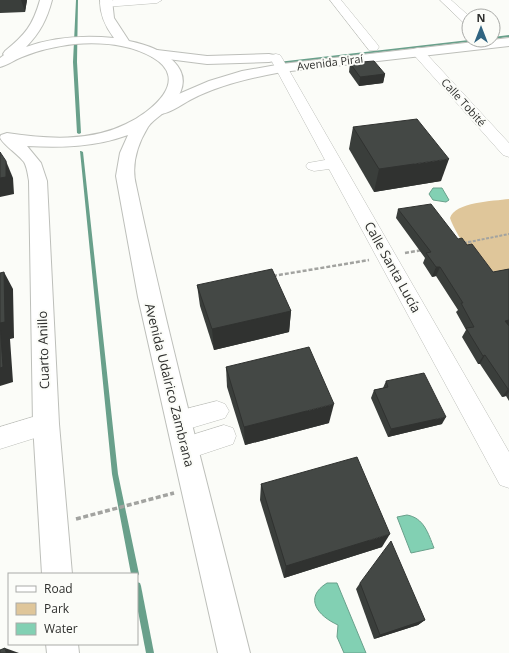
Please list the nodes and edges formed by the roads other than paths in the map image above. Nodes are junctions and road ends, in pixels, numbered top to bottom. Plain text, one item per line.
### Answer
1 (46, 0) edge
2 (158, 0) edge
3 (335, 0) edge
4 (445, 0) edge
5 (105, 2) edge
6 (461, 15) edge
7 (461, 37) edge
8 (509, 42) edge
9 (124, 43) junction
10 (374, 47) junction
11 (418, 52) junction
12 (157, 54) junction
13 (1, 62) edge
14 (279, 63) junction
15 (152, 116) junction
16 (4, 137) edge
17 (509, 152) edge
18 (335, 163) junction
19 (314, 166) dead end
20 (217, 411) dead end
21 (178, 421) junction
22 (46, 424) junction
23 (224, 436) dead end
24 (0, 438) edge
25 (185, 448) junction
26 (509, 476) edge
27 (56, 573) edge
28 (234, 653) edge

1 - 13 main road
2 - 5 street
3 - 10 street
4 - 6 street
5 - 9 main road
7 - 10 main road, Avenida Piraí
8 - 11 main road, Avenida Piraí
9 - 12 main road
9 - 13 main road
10 - 14 main road, Avenida Piraí
11 - 14 main road, Avenida Piraí
11 - 17 street, Calle Tobité
12 - 14 main road, Avenida Piraí
12 - 15 main road, Avenida Udalrico Zambrana
14 - 15 main road, Avenida Piraí
14 - 18 street, Calle Santa Lucía
15 - 16 main road, Avenida Piraí
15 - 21 main road, Avenida Udalrico Zambrana
16 - 22 main road, Cuarto Anillo
18 - 19 street
18 - 26 street, Calle Santa Lucía
20 - 21 street
21 - 25 main road, Avenida Udalrico Zambrana
22 - 24 street
22 - 27 main road, Cuarto Anillo
23 - 25 street
25 - 28 main road, Avenida Udalrico Zambrana

